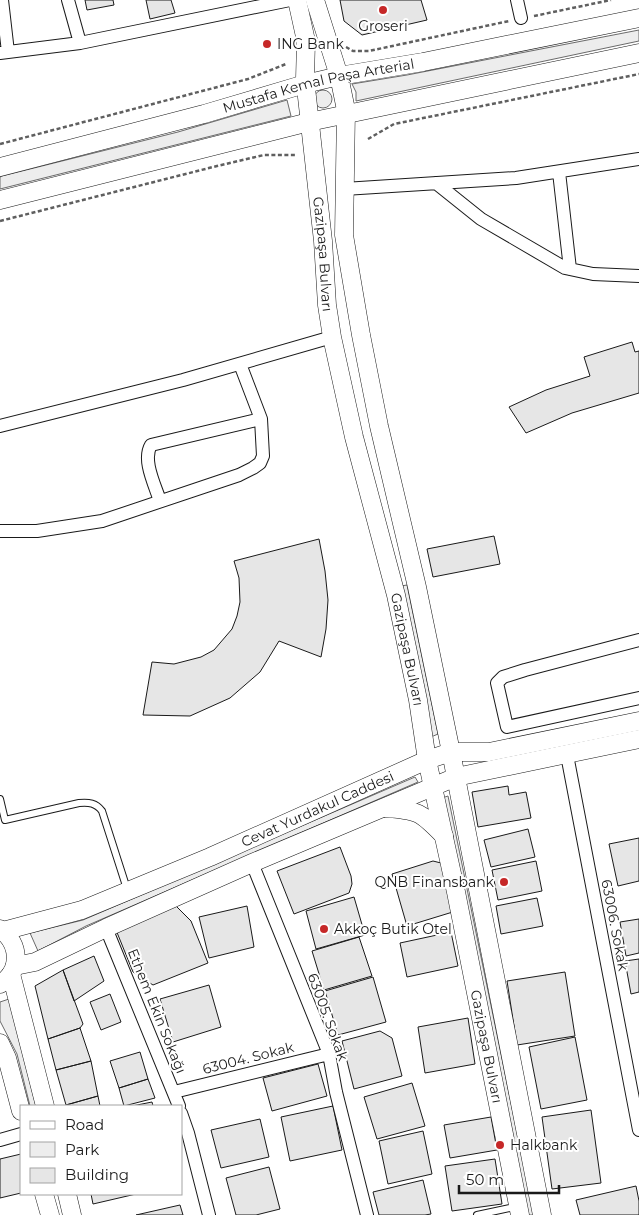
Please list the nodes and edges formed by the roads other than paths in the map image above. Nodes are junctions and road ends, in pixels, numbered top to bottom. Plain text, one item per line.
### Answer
1 (2, 0) edge
2 (68, 0) edge
3 (290, 0) edge
4 (297, 0) edge
5 (315, 0) edge
6 (517, 0) edge
7 (521, 18) road end
8 (639, 18) edge
9 (80, 43) junction
10 (4, 52) edge
11 (639, 53) edge
12 (339, 76) junction
13 (305, 84) junction
14 (346, 114) junction
15 (310, 122) junction
16 (639, 159) edge
17 (0, 167) edge
18 (559, 172) junction
19 (436, 183) junction
20 (344, 189) junction
21 (4, 198) edge
22 (570, 269) junction
23 (639, 276) edge
24 (332, 337) junction
25 (240, 364) junction
26 (261, 419) junction
27 (0, 426) edge
28 (160, 501) junction
29 (0, 531) edge
30 (639, 640) edge
31 (639, 698) edge
32 (639, 721) edge
33 (639, 739) edge
34 (451, 752) junction
35 (567, 755) junction
36 (427, 760) junction
37 (456, 777) junction
38 (433, 786) junction
39 (0, 799) edge
40 (381, 808) junction
41 (444, 837) junction
42 (252, 863) junction
43 (128, 891) junction
44 (106, 928) junction
45 (1, 929) edge
46 (9, 975) edge
47 (0, 1043) edge
48 (329, 1054) junction
49 (174, 1092) junction
50 (45, 1105) edge
51 (179, 1105) edge
52 (20, 1107) edge
53 (182, 1116) edge
54 (639, 1130) edge
55 (20, 1134) edge
56 (0, 1140) edge
57 (44, 1195) edge
58 (67, 1195) edge
59 (515, 1212) edge
60 (50, 1215) edge
61 (72, 1215) edge
62 (209, 1215) edge
63 (367, 1215) edge
64 (477, 1215) edge
65 (542, 1215) edge

1 - 10 street
2 - 9 street
3 - 9 street
4 - 13 main road, Gazipaşa Bulvarı
5 - 12 main road, Gazipaşa Bulvarı
6 - 7 street
8 - 12 main road, Mustafa Kemal Paşa Arterial
9 - 10 street
11 - 14 main road
12 - 13 main road, Mustafa Kemal Paşa Arterial
12 - 14 main road, Gazipaşa Bulvarı
13 - 15 main road, Gazipaşa Bulvarı
13 - 17 main road, Mustafa Kemal Paşa Arterial
14 - 15 main road
14 - 20 main road, Gazipaşa Bulvarı
15 - 21 main road
15 - 24 main road, Gazipaşa Bulvarı
16 - 18 street
18 - 19 street
18 - 22 street
19 - 20 street
19 - 22 street
20 - 34 main road, Gazipaşa Bulvarı
22 - 23 street
24 - 25 street
24 - 36 main road, Gazipaşa Bulvarı
25 - 26 street
25 - 27 street
26 - 28 street
26 - 28 street
28 - 29 street
30 - 31 street
32 - 34 main road, Cevat Yurdakul Caddesi
33 - 35 main road, Cevat Yurdakul Caddesi
34 - 36 main road, Cevat Yurdakul Caddesi
34 - 37 main road, Gazipaşa Bulvarı
35 - 37 main road, Cevat Yurdakul Caddesi
35 - 54 street, 63006. Sokak
36 - 38 main road, Gazipaşa Bulvarı
36 - 43 main road, Cevat Yurdakul Caddesi
37 - 38 main road, Cevat Yurdakul Caddesi
37 - 65 main road, Gazipaşa Bulvarı
38 - 40 main road, Cevat Yurdakul Caddesi
38 - 41 main road, Gazipaşa Bulvarı
39 - 43 lane
40 - 41 main road
40 - 42 main road, Cevat Yurdakul Caddesi
41 - 59 main road, Gazipaşa Bulvarı
42 - 44 main road, Cevat Yurdakul Caddesi
42 - 48 street, 63005. Sokak
43 - 45 main road, Cevat Yurdakul Caddesi
44 - 46 main road, Cevat Yurdakul Caddesi
44 - 49 street, Ethem Ekin Sokağı
45 - 46 main road
46 - 50 main road
47 - 52 main road
48 - 49 street, 63004. Sokak
48 - 63 street, 63005. Sokak
49 - 51 street, Ethem Ekin Sokağı
53 - 62 street
55 - 56 street
57 - 60 main road
58 - 61 main road
59 - 64 lane

